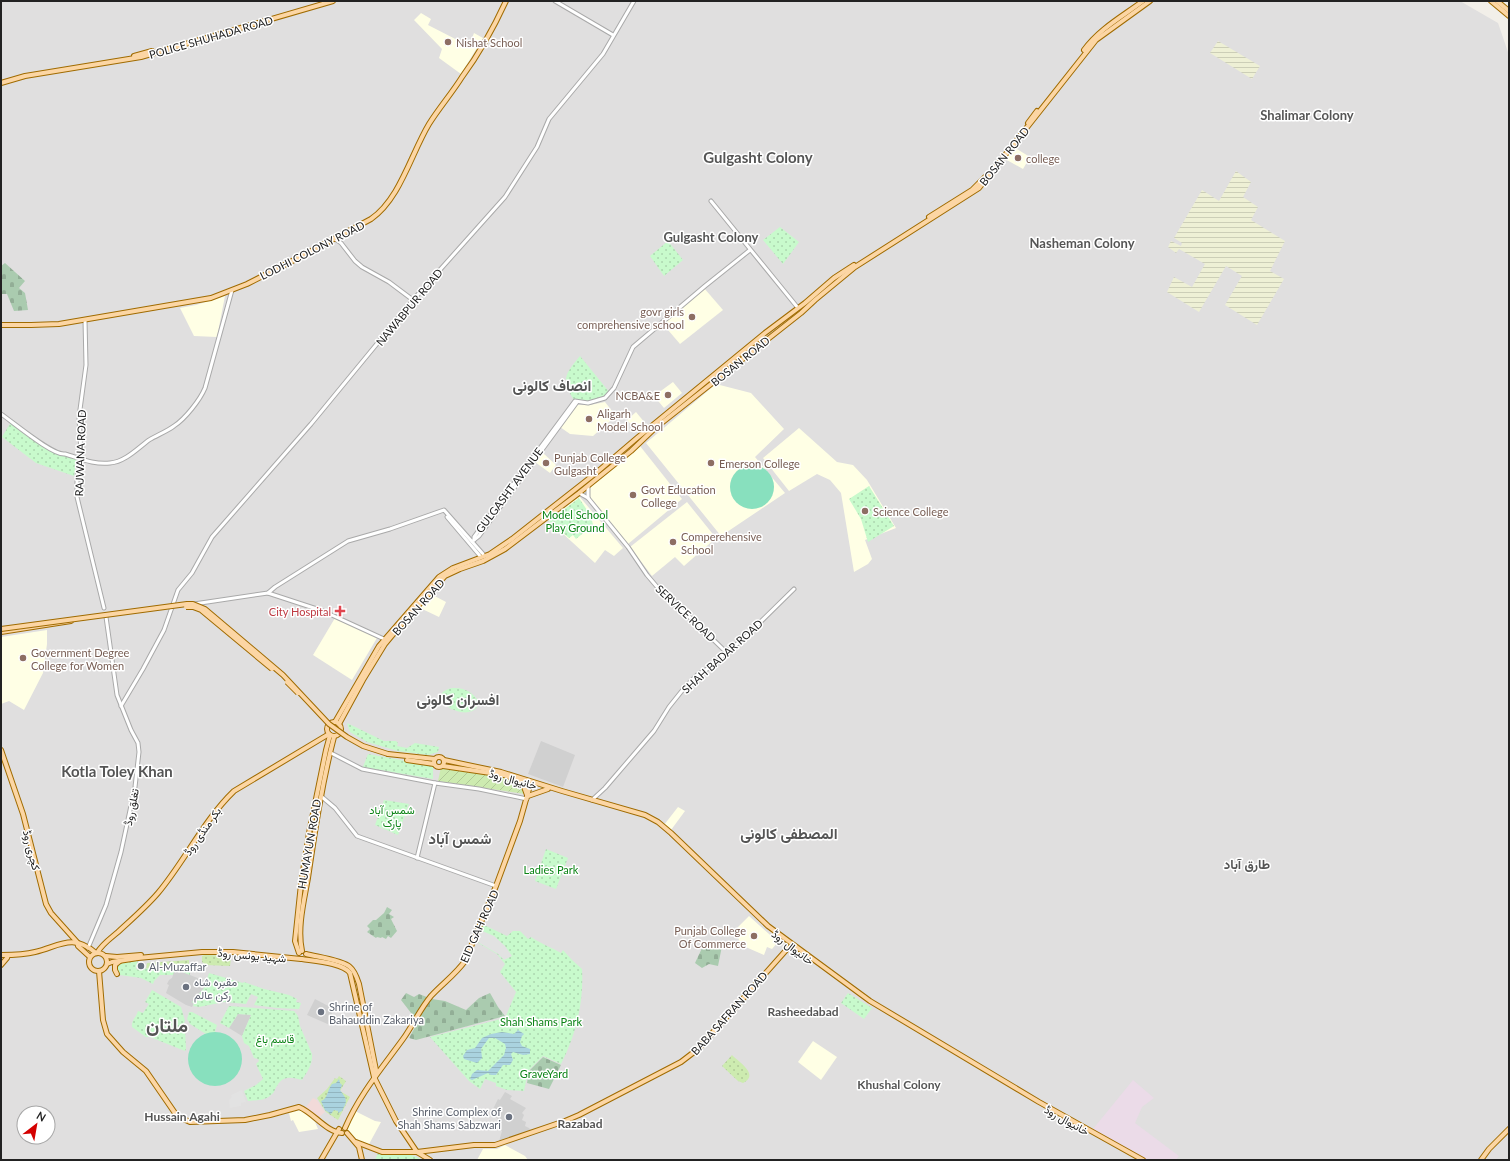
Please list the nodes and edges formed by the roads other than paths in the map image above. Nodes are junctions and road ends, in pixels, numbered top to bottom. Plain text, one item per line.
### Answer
1 (325, 1) edge
2 (333, 1) edge
3 (506, 1) edge
4 (555, 1) edge
5 (634, 1) edge
6 (1144, 1) edge
7 (1150, 1) edge
8 (1491, 1) edge
9 (1497, 1) edge
10 (1509, 11) edge
11 (1509, 16) edge
12 (232, 29) junction
13 (1106, 30) junction
14 (614, 35) junction
15 (1, 83) edge
16 (710, 201) dead end
17 (343, 235) junction
18 (335, 239) junction
19 (341, 243) junction
20 (750, 250) junction
21 (232, 290) junction
22 (413, 300) junction
23 (798, 308) junction
24 (85, 320) junction
25 (1, 324) edge
26 (765, 333) junction
27 (768, 338) junction
28 (736, 361) junction
29 (576, 401) junction
30 (1, 414) edge
31 (80, 459) junction
32 (606, 464) junction
33 (610, 468) junction
34 (588, 486) junction
35 (579, 493) junction
36 (588, 498) junction
37 (482, 555) dead end
38 (794, 589) dead end
39 (268, 593) junction
40 (190, 604) junction
41 (104, 608) dead end
42 (106, 617) dead end
43 (1, 631) edge
44 (384, 640) junction
45 (726, 652) junction
46 (121, 706) junction
47 (337, 723) junction
48 (331, 735) junction
49 (1, 750) edge
50 (331, 753) junction
51 (388, 755) junction
52 (435, 759) junction
53 (444, 760) junction
54 (434, 764) junction
55 (443, 766) junction
56 (466, 766) junction
57 (519, 780) junction
58 (435, 783) junction
59 (533, 783) junction
60 (548, 789) junction
61 (322, 797) junction
62 (528, 797) junction
63 (592, 800) junction
64 (317, 813) junction
65 (417, 858) junction
66 (496, 886) junction
67 (77, 942) junction
68 (88, 948) junction
69 (788, 948) dead end
70 (96, 953) junction
71 (1, 955) edge
72 (8, 955) junction
73 (302, 955) junction
74 (106, 956) junction
75 (90, 957) junction
76 (120, 961) junction
77 (107, 964) junction
78 (1, 965) edge
79 (98, 971) junction
80 (117, 974) dead end
81 (374, 1077) junction
82 (1509, 1129) edge
83 (342, 1131) junction
84 (356, 1142) junction
85 (417, 1152) junction
86 (1131, 1154) junction
87 (321, 1160) edge
88 (362, 1160) edge
89 (430, 1160) edge
90 (1139, 1160) edge
91 (1143, 1160) edge
92 (1481, 1160) edge

1 - 12 main road, POLICE SHUHADA ROAD
2 - 12 main road, POLICE SHUHADA ROAD
3 - 17 main road, LODHI COLONY ROAD
4 - 14 street
5 - 14 street, NAWABPUR ROAD
6 - 13 main road, BOSAN ROAD
7 - 13 main road, BOSAN ROAD
8 - 11 main road
9 - 10 main road
12 - 15 main road, POLICE SHUHADA ROAD
13 - 23 main road, BOSAN ROAD
13 - 27 main road, BOSAN ROAD
14 - 22 street, NAWABPUR ROAD
16 - 20 street
17 - 18 main road, LODHI COLONY ROAD
17 - 19 street
18 - 19 street
18 - 21 main road, LODHI COLONY ROAD
19 - 22 street
20 - 23 street
20 - 29 street
21 - 24 main road, LODHI COLONY ROAD
21 - 31 street
22 - 46 street, NAWABPUR ROAD
23 - 26 main road, BOSAN ROAD
24 - 25 main road, LODHI COLONY ROAD
24 - 31 street, RAJWANA ROAD
26 - 27 main road
26 - 28 main road, BOSAN ROAD
27 - 28 main road, BOSAN ROAD
28 - 32 main road, BOSAN ROAD
28 - 33 main road, BOSAN ROAD
29 - 29 street, GULGASHT AVENUE
30 - 31 street
31 - 41 street, RAJWANA ROAD
32 - 33 main road
32 - 44 main road, BOSAN ROAD
33 - 34 main road, BOSAN ROAD
34 - 35 main road, BOSAN ROAD
34 - 36 street
35 - 36 street
35 - 47 main road, BOSAN ROAD
36 - 45 street, SERVICE ROAD
37 - 39 street, GULGASHT AVENUE
38 - 45 street, SHAH BADAR ROAD
39 - 40 street
39 - 44 street
40 - 43 main road, bridge
40 - 51 main road, bridge
42 - 46 street, تغلق روڈ
43 - 51 main road, bridge
44 - 47 main road, BOSAN ROAD
45 - 63 street, SHAH BADAR ROAD
46 - 68 street, تغلق روڈ
47 - 48 main road
47 - 48 main road
48 - 50 main road, HUMAYUN ROAD
48 - 70 main road, بکر منڈی روڈ
48 - 73 main road, HUMAYUN ROAD
49 - 67 main road, کچری روڈ
50 - 58 street
50 - 61 main road
50 - 64 main road, HUMAYUN ROAD
51 - 52 main road
51 - 54 main road, خانیوال روڈ
52 - 53 main road
52 - 54 main road
53 - 55 main road
53 - 56 main road
54 - 55 main road, خانیوال روڈ
55 - 56 main road, خانیوال روڈ
56 - 57 main road, خانیوال روڈ
56 - 59 main road
57 - 59 main road, خانیوال روڈ
57 - 62 main road
58 - 62 street
58 - 65 street
59 - 60 main road, خانیوال روڈ
59 - 62 main road, EID GAH ROAD
59 - 63 main road, خانیوال روڈ
60 - 62 main road
60 - 86 main road, خانیوال روڈ
61 - 64 main road
61 - 65 street
62 - 66 main road, EID GAH ROAD
63 - 86 main road, خانیوال روڈ
64 - 73 main road, HUMAYUN ROAD
65 - 66 street
66 - 81 main road, EID GAH ROAD
67 - 68 main road
67 - 72 main road
67 - 75 main road, کچری روڈ
68 - 70 main road
69 - 85 main road, BABA SAFRAN ROAD
70 - 74 main road
70 - 75 main road
71 - 72 main road
72 - 78 main road
73 - 74 main road, شہید یونس روڈ
73 - 76 main road, شہید یونس روڈ
73 - 81 main road
74 - 77 main road
75 - 79 main road
76 - 77 main road, شہید یونس روڈ
76 - 80 main road
77 - 79 main road
79 - 83 main road
81 - 83 main road, EID GAH ROAD
81 - 85 main road
82 - 92 main road
83 - 84 main road
83 - 87 main road, EID GAH ROAD
84 - 85 main road, BABA SAFRAN ROAD
84 - 88 main road
85 - 89 main road
86 - 90 main road, خانیوال روڈ
86 - 91 main road, خانیوال روڈ

